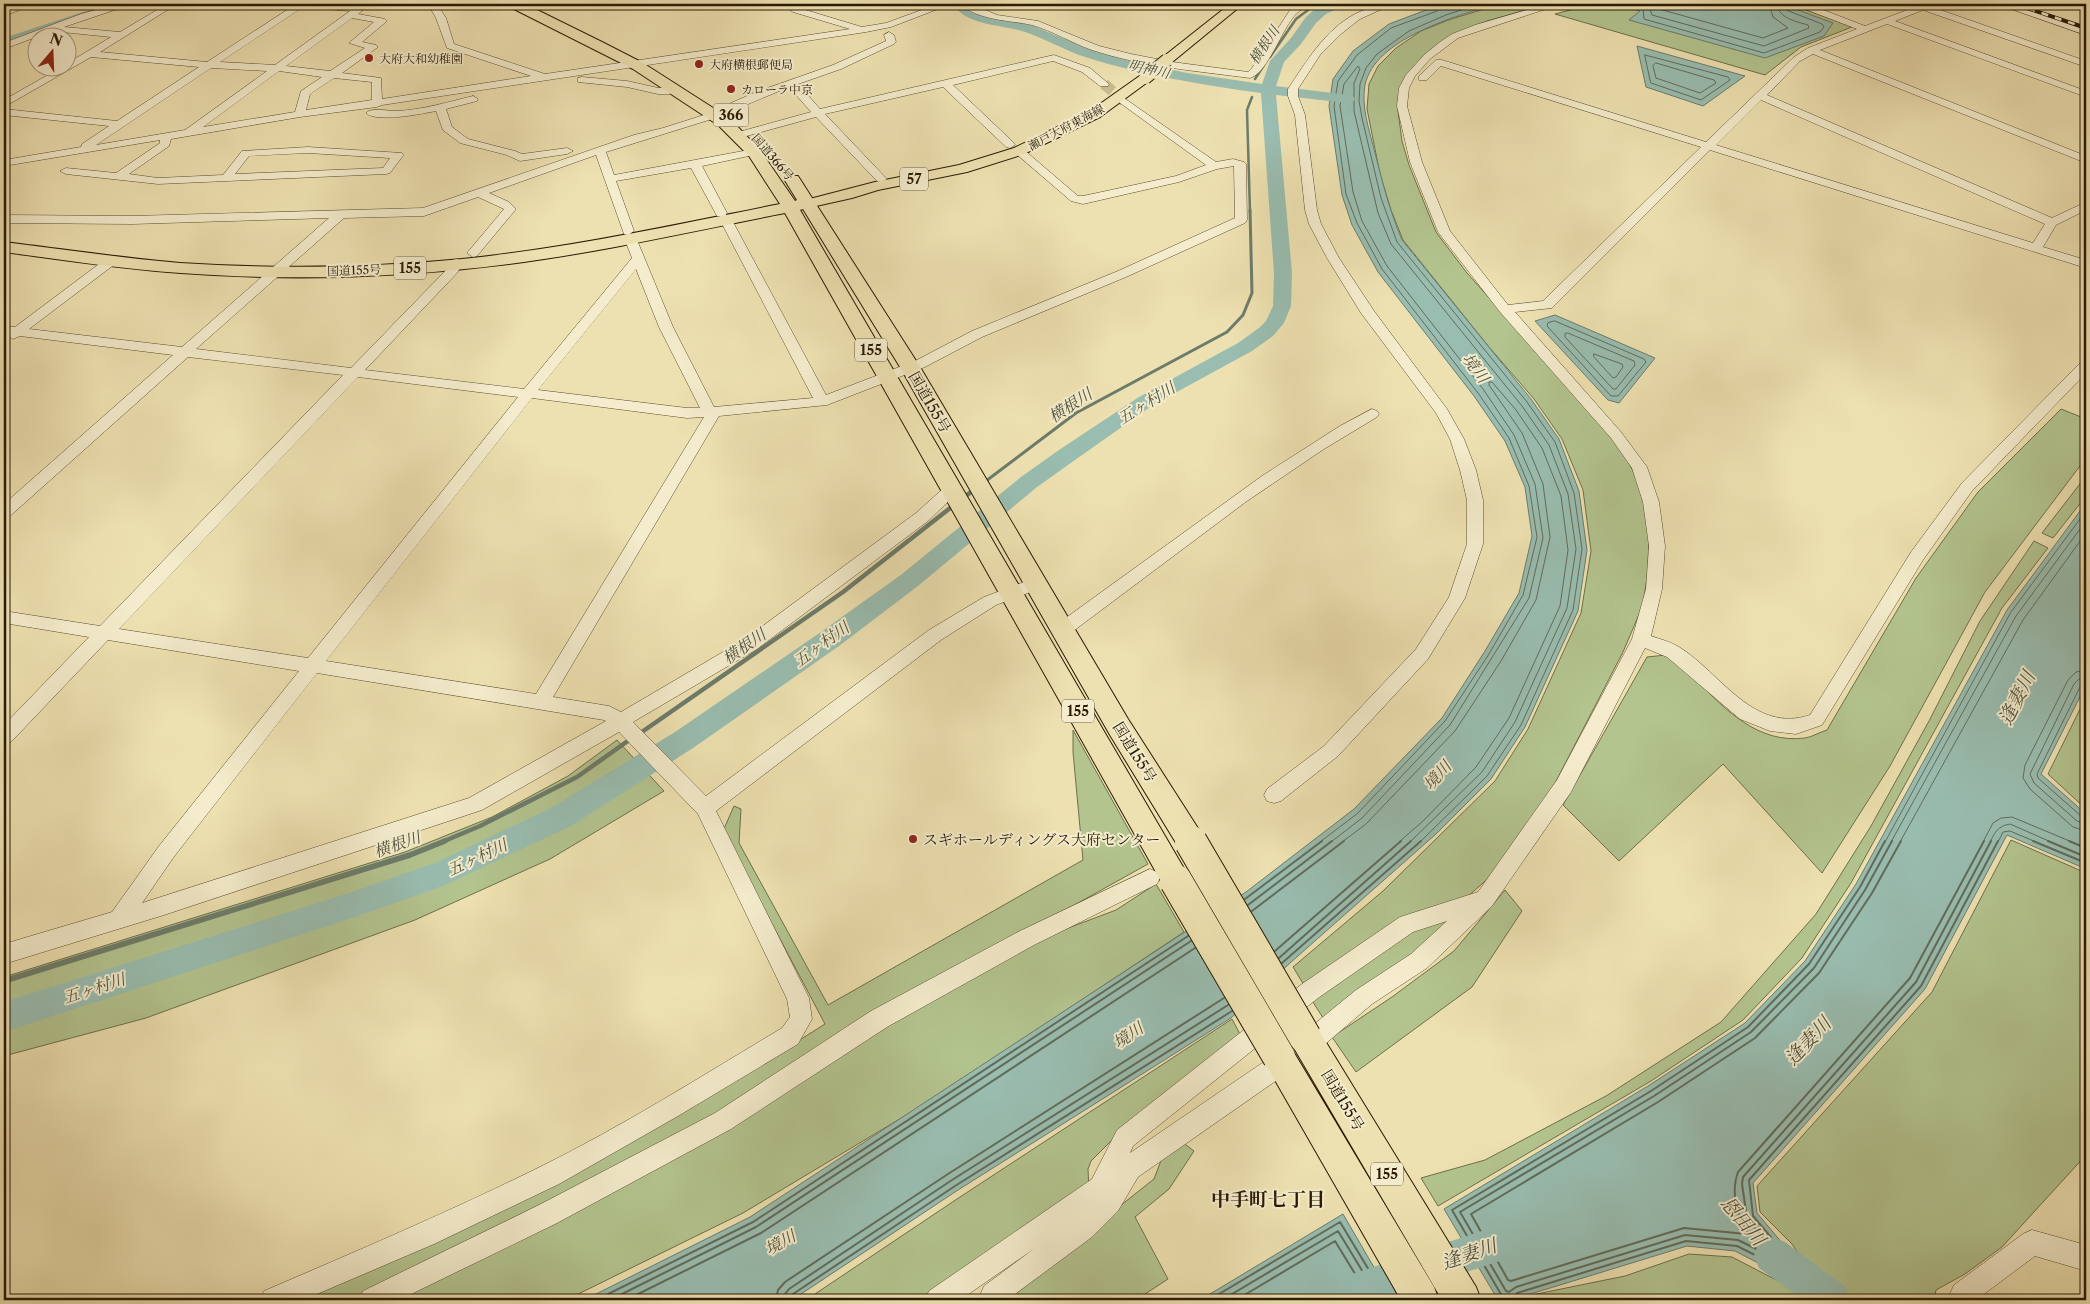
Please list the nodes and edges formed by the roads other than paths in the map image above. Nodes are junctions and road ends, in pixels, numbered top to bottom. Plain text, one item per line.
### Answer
1 (30, 4) edge
2 (127, 4) edge
3 (173, 4) edge
4 (296, 4) edge
5 (301, 4) edge
6 (432, 4) edge
7 (515, 4) edge
8 (785, 4) edge
9 (946, 4) edge
10 (965, 4) edge
11 (1224, 4) edge
12 (1237, 4) edge
13 (1304, 4) edge
14 (1388, 4) edge
15 (1556, 4) edge
16 (1800, 4) edge
17 (1907, 4) edge
18 (2002, 4) edge
19 (15, 6) edge
20 (1924, 6) edge
21 (358, 9) edge
22 (4, 13) edge
23 (1887, 21) junction
24 (53, 28) edge
25 (866, 29) junction
26 (1865, 29) junction
27 (888, 30) junction
28 (78, 31) edge
29 (2086, 32) edge
30 (122, 35) junction
31 (28, 37) edge
32 (4, 46) edge
33 (1811, 50) junction
34 (89, 54) junction
35 (78, 60) edge
36 (2086, 64) edge
37 (210, 65) junction
38 (634, 65) junction
39 (275, 68) junction
40 (331, 75) junction
41 (1140, 75) junction
42 (48, 78) edge
43 (549, 78) junction
44 (945, 83) junction
45 (792, 84) junction
46 (1104, 84) tunnel mouth
47 (1406, 85) junction
48 (675, 90) junction
49 (455, 92) junction
50 (2086, 94) edge
51 (1759, 95) junction
52 (1124, 101) tunnel mouth
53 (4, 104) edge
54 (377, 104) junction
55 (456, 104) junction
56 (440, 108) junction
57 (4, 112) edge
58 (314, 112) junction
59 (720, 113) junction
60 (818, 113) junction
61 (300, 114) junction
62 (119, 124) junction
63 (188, 133) junction
64 (745, 133) junction
65 (166, 136) junction
66 (638, 137) junction
67 (1709, 146) junction
68 (1015, 148) junction
69 (81, 150) junction
70 (600, 150) junction
71 (754, 152) junction
72 (357, 153) junction
73 (2086, 160) edge
74 (4, 163) edge
75 (89, 164) dead end
76 (695, 164) junction
77 (1214, 166) junction
78 (340, 173) junction
79 (118, 177) junction
80 (226, 178) junction
81 (610, 179) junction
82 (881, 179) junction
83 (478, 194) junction
84 (796, 202) junction
85 (2086, 205) edge
86 (341, 214) junction
87 (723, 217) junction
88 (4, 219) edge
89 (2052, 223) junction
90 (630, 236) junction
91 (14, 247) edge
92 (2036, 248) junction
93 (473, 253) junction
94 (638, 258) junction
95 (111, 261) junction
96 (457, 263) junction
97 (2086, 264) edge
98 (4, 265) edge
99 (283, 266) junction
100 (1505, 309) junction
101 (4, 330) edge
102 (18, 331) junction
103 (4, 342) edge
104 (185, 352) junction
105 (2086, 365) edge
106 (910, 367) junction
107 (356, 372) junction
108 (887, 376) junction
109 (529, 394) junction
110 (822, 402) junction
111 (712, 412) junction
112 (1372, 414) dead end
113 (952, 491) junction
114 (4, 512) edge
115 (1036, 584) junction
116 (1011, 593) junction
117 (4, 617) edge
118 (1062, 630) junction
119 (104, 633) junction
120 (1641, 639) junction
121 (313, 666) junction
122 (541, 701) junction
123 (623, 724) junction
124 (4, 737) edge
125 (1274, 795) dead end
126 (705, 808) junction
127 (1163, 879) junction
128 (1485, 899) junction
129 (119, 919) junction
130 (4, 954) edge
131 (1295, 1053) junction
132 (1130, 1169) junction
133 (1100, 1189) junction
134 (2086, 1258) edge
135 (273, 1300) edge
136 (372, 1300) edge
137 (938, 1300) edge
138 (991, 1300) edge
139 (1421, 1300) edge
140 (1463, 1300) edge
141 (1960, 1300) edge

1 - 19 street
2 - 24 street
3 - 30 street
4 - 5 street
5 - 21 street
5 - 37 street
6 - 43 street
7 - 38 highway, 国道366号 / 366
8 - 25 street
9 - 27 street
10 - 13 street
11 - 41 main road, 瀬戸大府東海線 / 57
12 - 41 main road, 瀬戸大府東海線 / 57, bridge
14 - 125 street
15 - 47 street
16 - 26 street
17 - 20 street
18 - 29 street
19 - 22 street
20 - 23 street
20 - 36 street
21 - 39 street
21 - 40 street
23 - 26 street
23 - 50 street
25 - 27 street
25 - 38 street
26 - 33 street
27 - 45 street
28 - 30 street
30 - 34 street
31 - 32 street
33 - 51 street
33 - 73 street
34 - 35 street
34 - 37 street
37 - 39 street
37 - 62 street
38 - 43 street
38 - 48 highway, 国道366号 / 366
38 - 59 highway, 国道366号 / 366
39 - 40 street
39 - 63 street
40 - 54 street
40 - 61 street
41 - 68 main road, 瀬戸大府東海線 / 57
42 - 53 street
43 - 48 street
43 - 49 street
43 - 55 street
44 - 46 street
44 - 60 street
44 - 68 street
45 - 59 street
45 - 60 street
47 - 67 street
47 - 100 street
48 - 59 highway, 国道366号 / 366
49 - 54 street
49 - 55 street
51 - 67 street
51 - 89 street
52 - 77 street
54 - 58 street
55 - 56 street
56 - 58 street
56 - 66 street
57 - 62 street
58 - 61 street
59 - 64 highway, 国道366号 / 366
59 - 66 street
60 - 64 street
60 - 82 street
61 - 63 street
62 - 69 street
63 - 65 street
64 - 71 highway, 国道366号 / 366
64 - 84 highway, 国道366号 / 366
65 - 69 street
65 - 79 street
66 - 70 street
67 - 92 street
67 - 100 street
68 - 77 street
68 - 82 main road, 瀬戸大府東海線 / 57
68 - 84 main road, 瀬戸大府東海線 / 57
69 - 74 street
70 - 81 street
70 - 83 street
71 - 76 street
71 - 84 highway, 国道366号 / 366
72 - 78 street
72 - 78 street
72 - 80 street
75 - 79 street
76 - 81 street
76 - 87 street
77 - 106 street
78 - 80 street
79 - 80 street
81 - 90 street
82 - 84 main road, 瀬戸大府東海線 / 57
83 - 86 street
83 - 93 street
84 - 87 highway, 国道155号 / 155
84 - 106 highway, 国道155号 / 155
84 - 108 highway, 国道155号 / 155
85 - 89 street
86 - 88 street
86 - 99 street
87 - 90 highway, 国道155号 / 155
87 - 110 street
89 - 92 street
90 - 93 highway, 国道155号 / 155
90 - 94 street
90 - 96 highway, 国道155号 / 155
91 - 95 highway, 国道155号 / 155
91 - 98 highway
91 - 99 highway, 国道155号 / 155
92 - 97 street
93 - 99 highway, 国道155号 / 155
94 - 109 street
94 - 111 street
95 - 99 highway, 国道155号 / 155
95 - 102 street
96 - 99 highway, 国道155号 / 155
96 - 107 street
99 - 104 street
100 - 120 street
101 - 102 street
102 - 103 street
102 - 104 street
104 - 107 street
104 - 114 street
105 - 120 street
106 - 108 street
106 - 115 highway, 国道155号 / 155
107 - 109 street
107 - 119 street
108 - 110 street
108 - 113 highway, 国道155号 / 155
109 - 111 street
109 - 121 street
110 - 111 street
111 - 122 street
112 - 118 street
113 - 116 highway, 国道155号 / 155
113 - 123 street
115 - 116 street
115 - 118 highway, 国道155号 / 155
116 - 126 street
116 - 127 highway, 国道155号 / 155
117 - 119 street
118 - 131 highway, 国道155号 / 155, bridge
119 - 121 street
119 - 124 street
120 - 128 street
121 - 122 street
121 - 129 street
122 - 123 street
123 - 126 street
123 - 129 street
126 - 135 street
127 - 131 highway, 国道155号 / 155, bridge
127 - 136 street
128 - 131 street
128 - 133 street
129 - 130 street
131 - 132 street
131 - 139 highway, 国道155号 / 155
131 - 140 highway, 国道155号 / 155
132 - 133 street
132 - 138 street
133 - 137 street
134 - 141 street

